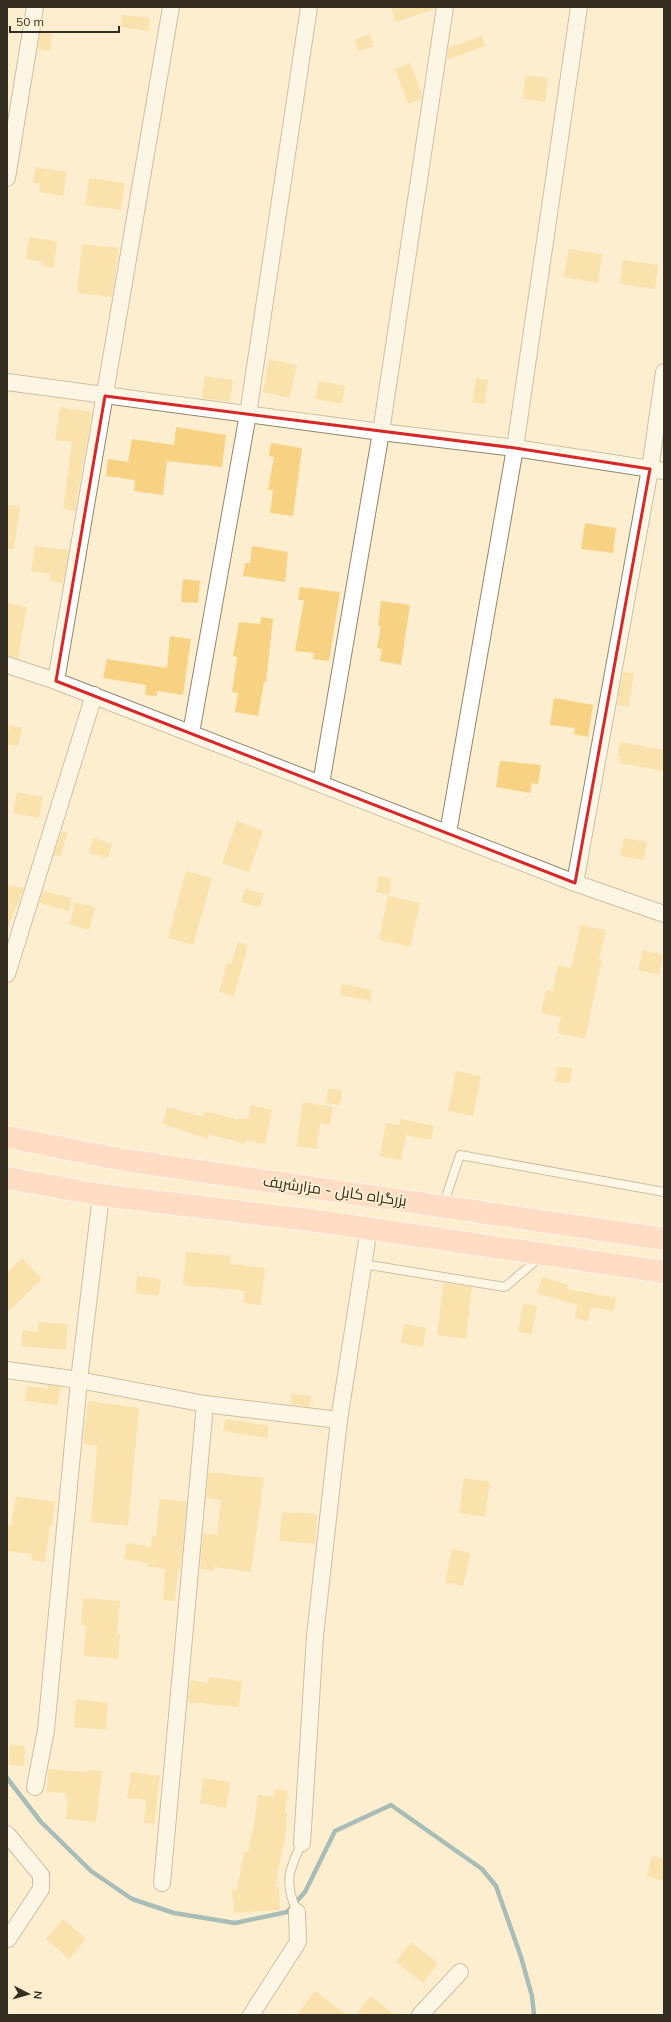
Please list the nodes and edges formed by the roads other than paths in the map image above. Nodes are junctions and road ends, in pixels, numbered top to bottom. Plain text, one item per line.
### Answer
1 (36, 7) edge
2 (171, 7) edge
3 (309, 7) edge
4 (445, 7) edge
5 (579, 7) edge
6 (7, 178) edge
7 (664, 372) edge
8 (7, 382) edge
9 (105, 396) junction
10 (248, 414) junction
11 (380, 432) junction
12 (515, 448) junction
13 (657, 470) edge
14 (7, 664) edge
15 (56, 681) junction
16 (94, 695) junction
17 (191, 733) junction
18 (322, 784) junction
19 (448, 833) junction
20 (575, 883) junction
21 (664, 914) edge
22 (7, 974) edge
23 (7, 1137) edge
24 (7, 1178) edge
25 (664, 1192) edge
26 (100, 1195) junction
27 (443, 1206) junction
28 (369, 1228) junction
29 (664, 1239) edge
30 (544, 1254) junction
31 (363, 1264) junction
32 (664, 1272) edge
33 (7, 1370) edge
34 (79, 1380) junction
35 (205, 1404) junction
36 (338, 1420) junction
37 (35, 1787) dead end
38 (7, 1834) edge
39 (302, 1843) joint
40 (162, 1883) dead end
41 (297, 1912) joint
42 (8, 1939) edge
43 (460, 1972) dead end
44 (251, 2015) edge
45 (420, 2015) edge

1 - 6 street
2 - 9 street
3 - 10 street
4 - 11 street
5 - 12 street
7 - 13 street
8 - 9 street
9 - 10 street
9 - 15 street
10 - 11 street
10 - 17 street
11 - 12 street
11 - 18 street
12 - 13 street
12 - 19 street
13 - 20 street
14 - 15 street
15 - 16 street
16 - 17 street
16 - 22 street
17 - 18 street
18 - 19 street
19 - 20 street
20 - 21 street
23 - 27 highway, بزرگراه کابل - مزارشریف
24 - 26 highway
25 - 27 lane
26 - 28 highway
26 - 34 street
27 - 29 highway, بزرگراه کابل - مزارشریف
28 - 30 highway
28 - 31 street
30 - 31 lane
30 - 32 highway
31 - 36 street
33 - 34 street
34 - 35 street
34 - 37 street
35 - 36 street
35 - 40 street
36 - 39 street
38 - 42 street
39 - 41 lane
41 - 44 street
43 - 45 street

